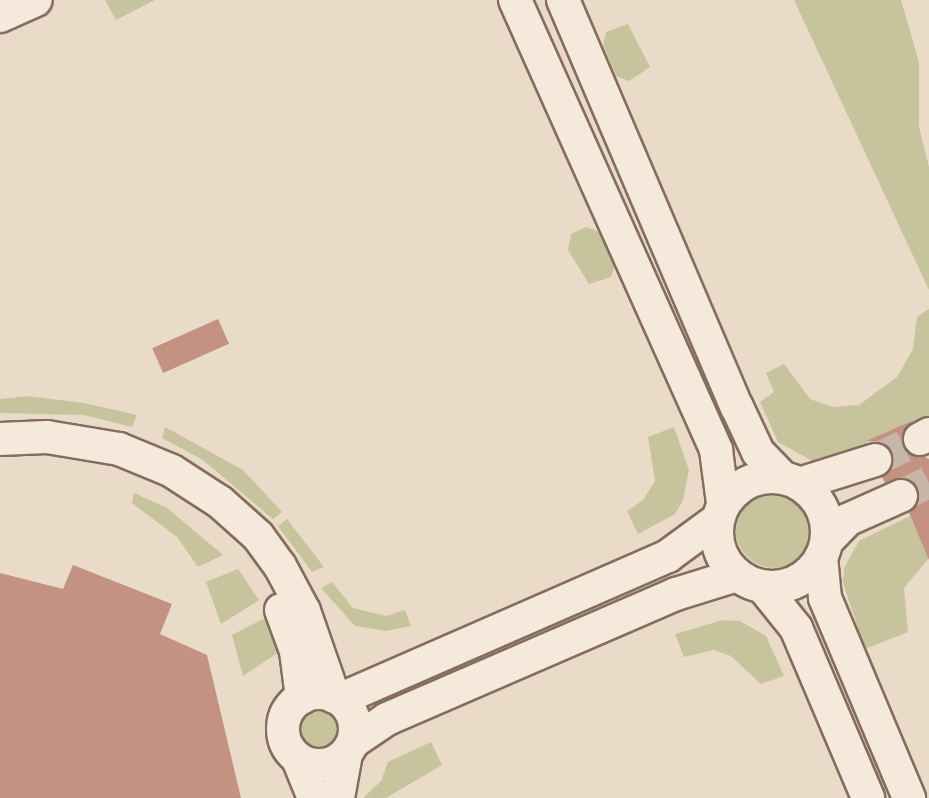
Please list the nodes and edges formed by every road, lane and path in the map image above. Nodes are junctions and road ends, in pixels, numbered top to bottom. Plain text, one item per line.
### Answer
1 (36, 0) edge
2 (515, 0) edge
3 (563, 0) edge
4 (0, 16) edge
5 (0, 439) edge
6 (0, 457) edge
7 (875, 460) tunnel mouth
8 (791, 481) junction
9 (901, 496) tunnel mouth
10 (720, 512) junction
11 (824, 549) junction
12 (750, 581) junction
13 (302, 698) junction
14 (337, 698) junction
15 (349, 748) junction
16 (298, 758) junction
17 (314, 798) edge
18 (338, 798) edge
19 (868, 798) edge
20 (909, 798) edge

1 - 4 street
2 - 10 street
3 - 8 street
5 - 14 street
6 - 13 street
7 - 8 street
8 - 10 street
8 - 11 street
9 - 11 street
10 - 12 street
10 - 14 street
11 - 12 street
11 - 20 street
12 - 15 street
12 - 19 street
13 - 14 street
13 - 16 street
14 - 15 street
15 - 16 street
15 - 18 street
16 - 17 street

